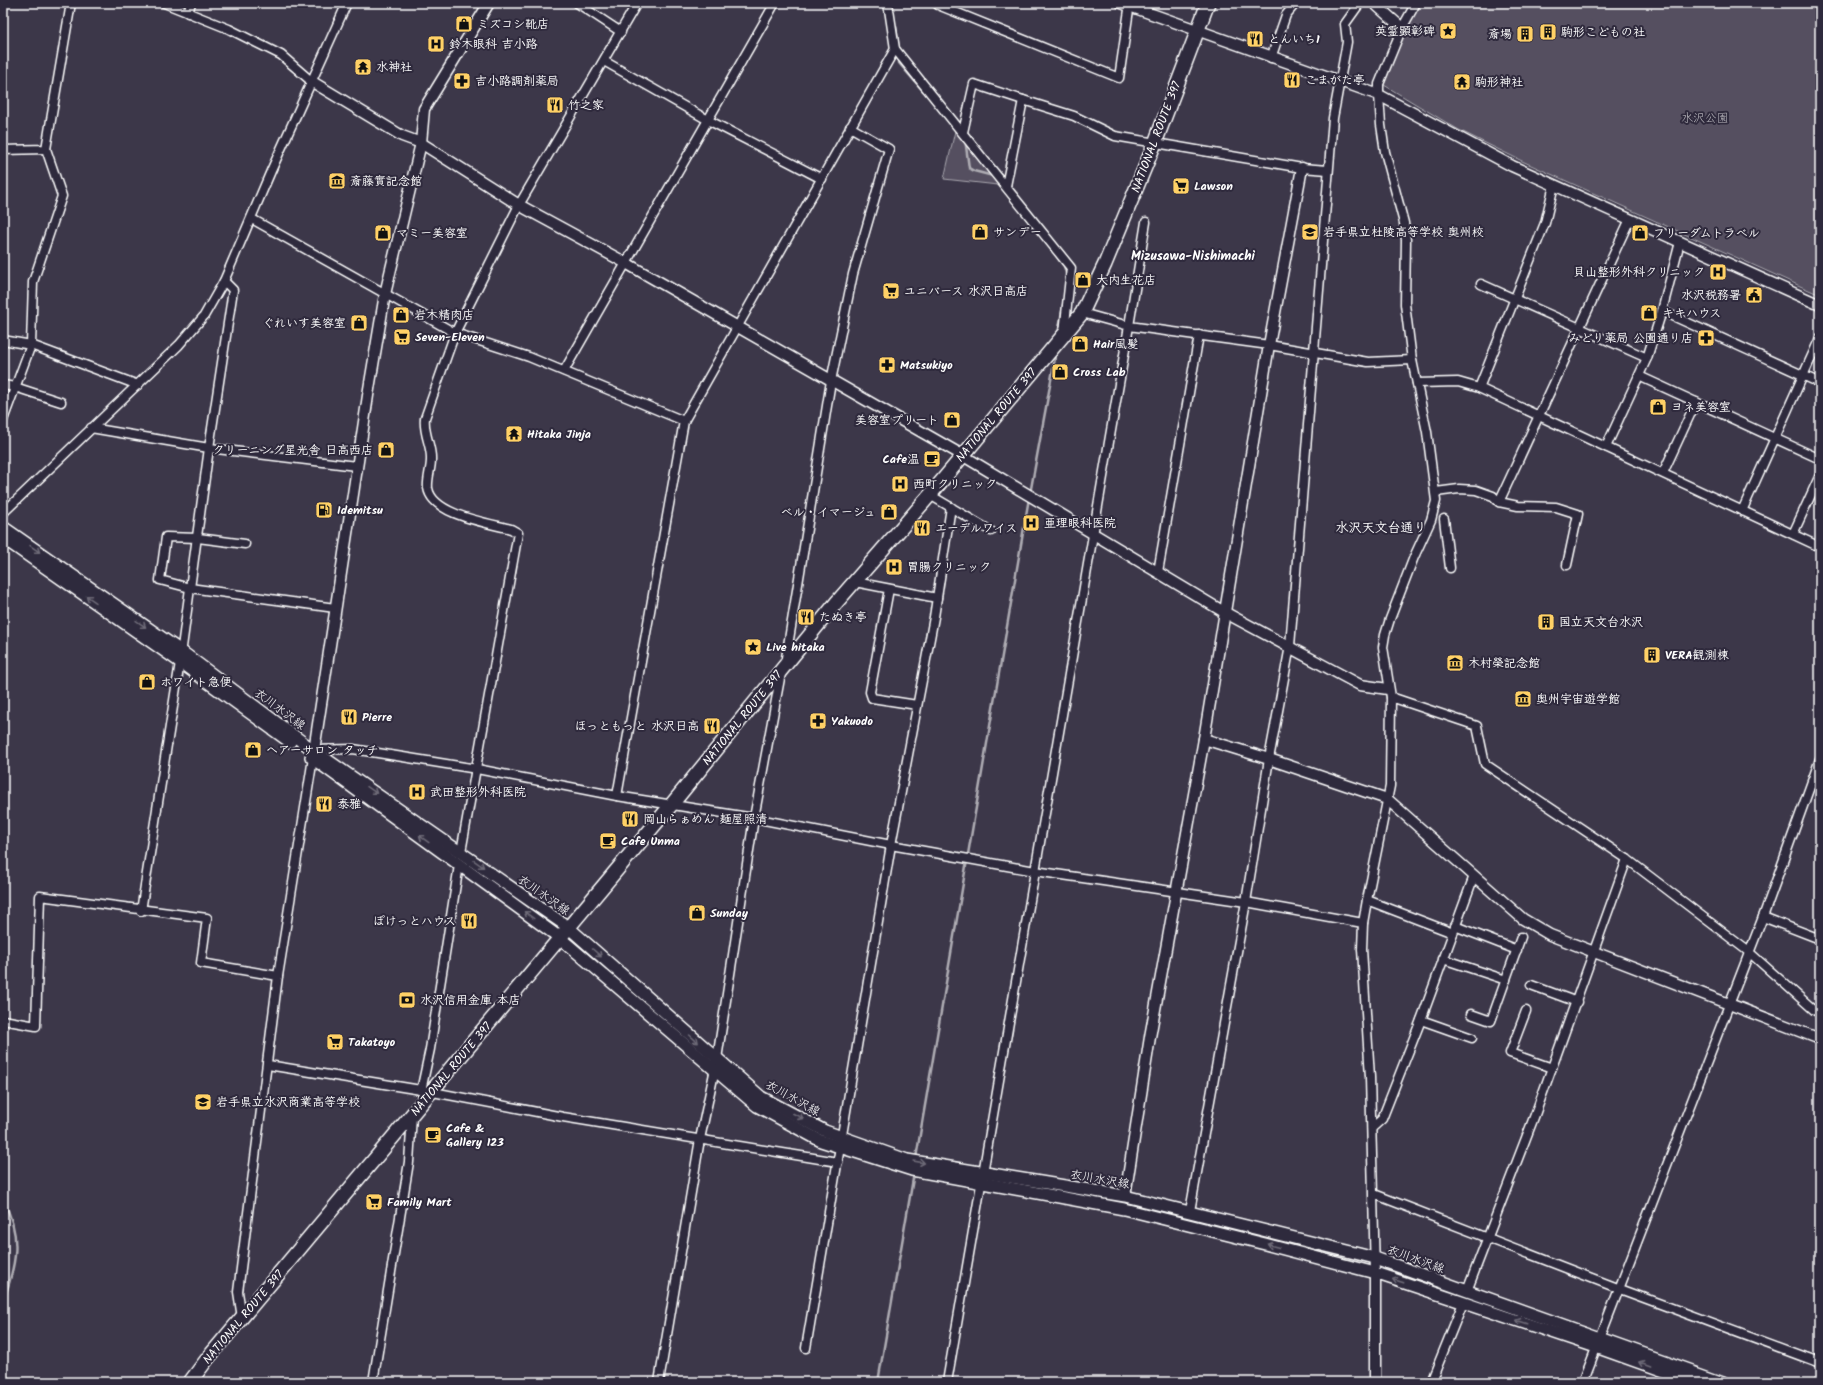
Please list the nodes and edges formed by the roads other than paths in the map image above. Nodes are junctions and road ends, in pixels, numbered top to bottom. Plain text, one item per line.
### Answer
1 (71, 3) edge
2 (164, 3) edge
3 (192, 3) edge
4 (347, 3) edge
5 (489, 3) edge
6 (576, 3) edge
7 (637, 3) edge
8 (776, 3) edge
9 (888, 3) edge
10 (1208, 3) edge
11 (1296, 3) edge
12 (1360, 3) edge
13 (1374, 3) edge
14 (1416, 3) edge
15 (937, 4) edge
16 (1127, 4) edge
17 (188, 13) junction
18 (1402, 28) junction
19 (1197, 30) junction
20 (621, 32) junction
21 (894, 49) junction
22 (1272, 58) junction
23 (604, 61) junction
24 (311, 81) junction
25 (1339, 81) junction
26 (1379, 95) junction
27 (1023, 100) junction
28 (708, 120) junction
29 (850, 127) junction
30 (962, 132) junction
31 (421, 143) junction
32 (1155, 143) junction
33 (46, 148) junction
34 (3, 150) edge
35 (1302, 168) junction
36 (1328, 170) junction
37 (822, 179) junction
38 (1554, 185) junction
39 (1006, 186) junction
40 (519, 205) junction
41 (252, 219) junction
42 (1630, 220) junction
43 (1146, 222) dead end
44 (1680, 242) junction
45 (626, 264) junction
46 (224, 281) junction
47 (1481, 284) dead end
48 (385, 294) junction
49 (1514, 299) junction
50 (1820, 305) edge
51 (1662, 311) junction
52 (1082, 313) junction
53 (1130, 326) junction
54 (737, 327) junction
55 (1580, 328) junction
56 (456, 333) junction
57 (1064, 334) junction
58 (1199, 335) junction
59 (1820, 338) edge
60 (3, 340) edge
61 (1269, 345) junction
62 (31, 346) junction
63 (1313, 352) junction
64 (1647, 358) junction
65 (1412, 360) junction
66 (564, 371) junction
67 (1639, 376) junction
68 (1804, 376) junction
69 (831, 381) junction
70 (1417, 383) junction
71 (1820, 383) edge
72 (3, 385) edge
73 (138, 385) junction
74 (15, 387) junction
75 (1479, 388) junction
76 (61, 402) dead end
77 (1696, 402) junction
78 (1538, 416) junction
79 (3, 420) edge
80 (684, 421) junction
81 (92, 428) junction
82 (1776, 438) junction
83 (1606, 447) junction
84 (209, 448) junction
85 (962, 455) junction
86 (1820, 459) edge
87 (356, 466) junction
88 (1663, 473) junction
89 (1820, 474) edge
90 (1436, 492) junction
91 (930, 495) junction
92 (1499, 502) junction
93 (952, 507) junction
94 (1742, 511) junction
95 (3, 513) edge
96 (1444, 519) dead end
97 (3, 527) edge
98 (991, 531) dead end
99 (1093, 533) junction
100 (1793, 534) junction
101 (3, 538) edge
102 (198, 538) junction
103 (245, 544) dead end
104 (1820, 547) edge
105 (1567, 565) dead end
106 (1450, 568) dead end
107 (1158, 572) junction
108 (855, 582) junction
109 (190, 588) junction
110 (889, 589) junction
111 (937, 598) junction
112 (335, 608) junction
113 (1224, 612) junction
114 (1290, 646) junction
115 (181, 657) junction
116 (783, 669) junction
117 (1389, 693) junction
118 (917, 705) junction
119 (1204, 739) junction
120 (313, 754) junction
121 (1268, 759) junction
122 (1820, 759) edge
123 (477, 769) junction
124 (617, 796) junction
125 (1387, 799) junction
126 (672, 804) junction
127 (754, 818) junction
128 (891, 845) junction
129 (461, 852) junction
130 (1627, 859) junction
131 (459, 865) junction
132 (1035, 871) junction
133 (1474, 876) junction
134 (1176, 891) junction
135 (1367, 900) junction
136 (1246, 902) junction
137 (141, 910) junction
138 (1762, 917) junction
139 (1363, 923) junction
140 (568, 927) junction
141 (1454, 929) junction
142 (1521, 937) dead end
143 (560, 938) junction
144 (1820, 939) edge
145 (1517, 950) junction
146 (1594, 952) junction
147 (1749, 952) junction
148 (1443, 959) junction
149 (278, 976) junction
150 (1506, 980) junction
151 (1531, 985) dead end
152 (1577, 1002) junction
153 (1728, 1003) junction
154 (1526, 1011) dead end
155 (1820, 1013) edge
156 (1471, 1014) dead end
157 (3, 1020) edge
158 (1421, 1020) junction
159 (1472, 1038) dead end
160 (1820, 1039) edge
161 (717, 1059) junction
162 (268, 1065) junction
163 (1552, 1068) junction
164 (714, 1071) junction
165 (427, 1091) junction
166 (412, 1116) junction
167 (1372, 1128) junction
168 (700, 1139) junction
169 (841, 1142) junction
170 (838, 1162) junction
171 (982, 1178) junction
172 (1374, 1194) junction
173 (1126, 1196) junction
174 (1190, 1212) junction
175 (1488, 1239) junction
176 (1375, 1258) junction
177 (1375, 1274) junction
178 (1620, 1289) junction
179 (1467, 1290) junction
180 (1463, 1303) junction
181 (243, 1319) junction
182 (1598, 1343) junction
183 (806, 1348) dead end
184 (1820, 1363) edge
185 (190, 1382) edge
186 (373, 1382) edge
187 (659, 1382) edge
188 (947, 1382) edge
189 (1376, 1382) edge
190 (1431, 1382) edge
191 (1583, 1382) edge
192 (1694, 1382) edge
193 (1723, 1382) edge

1 - 33 street
2 - 17 street
3 - 17 street
4 - 24 street
5 - 31 street
6 - 20 street
7 - 20 street
8 - 28 street
9 - 21 street
10 - 19 highway, NATIONAL ROUTE 397
11 - 22 street
12 - 25 street
13 - 18 street
14 - 18 street
15 - 16 street
16 - 19 street
17 - 24 street
18 - 26 street
19 - 22 street
19 - 32 highway, NATIONAL ROUTE 397
20 - 23 street
21 - 29 street
21 - 30 street
22 - 25 street
23 - 28 street
23 - 40 street
24 - 31 street
24 - 41 street
25 - 26 street
25 - 36 street
26 - 38 street
26 - 65 street
27 - 30 street
27 - 32 street
27 - 39 street
28 - 37 street
28 - 45 street
29 - 37 street
29 - 69 street
30 - 39 street
31 - 40 street
31 - 48 street
32 - 35 street
32 - 52 highway, NATIONAL ROUTE 397
33 - 34 street
33 - 62 street
35 - 36 street
35 - 61 street
36 - 63 street
37 - 54 street
38 - 42 street
38 - 49 street
39 - 57 street
40 - 45 street
40 - 56 street
41 - 46 street
41 - 48 street
42 - 44 street
42 - 55 street
43 - 53 street
44 - 50 street
44 - 51 street
45 - 54 street
45 - 66 street
46 - 73 street
46 - 84 street
47 - 49 street
48 - 56 street
48 - 87 street
49 - 55 street
49 - 75 street
51 - 64 street
51 - 68 street
52 - 53 street
52 - 57 highway, NATIONAL ROUTE 397
53 - 58 street
53 - 99 street
54 - 69 street
54 - 80 street
55 - 64 street
55 - 78 street
56 - 66 street
56 - 123 street
57 - 85 highway, NATIONAL ROUTE 397
58 - 61 street
58 - 107 street
59 - 68 street
60 - 62 street
61 - 63 street
61 - 113 street
62 - 73 street
62 - 74 street
63 - 65 street
63 - 114 street
64 - 67 street
65 - 70 street
66 - 80 street
67 - 77 street
67 - 83 street
68 - 71 street
68 - 82 street
69 - 85 street
69 - 116 street
70 - 75 street
70 - 90 street
72 - 74 street
73 - 81 street
74 - 76 street
74 - 79 street
75 - 78 street
77 - 82 street
77 - 88 street
78 - 83 street
78 - 92 street
80 - 124 street
81 - 84 street
81 - 95 street
82 - 86 street
82 - 94 street
83 - 88 street
84 - 87 street
84 - 102 street
85 - 91 highway, NATIONAL ROUTE 397
85 - 99 street
87 - 112 street
88 - 94 street
89 - 100 street
90 - 92 street
90 - 117 street
91 - 93 street
91 - 108 highway, NATIONAL ROUTE 397
92 - 105 street
93 - 98 street
93 - 111 street
94 - 100 street
96 - 106 street
97 -> 115 main road, 衣川水沢線
99 - 107 street
99 - 132 street
100 - 104 street
115 -> 101 main road, 衣川水沢線
102 - 103 street
102 - 109 street
102 - 109 street
107 - 113 street
108 - 110 street
108 - 116 highway, NATIONAL ROUTE 397
109 - 112 street
109 - 115 street
110 - 111 street
110 - 118 street
111 - 118 street
112 - 120 street
113 - 114 street
113 - 119 street
114 - 117 street
114 - 121 street
115 - 120 main road, 衣川水沢線
115 - 137 street
116 - 126 highway, NATIONAL ROUTE 397
116 - 127 street
117 - 125 street
117 - 130 street
118 - 128 street
119 - 121 street
119 - 134 street
120 - 123 street
120 -> 129 main road, 衣川水沢線
131 -> 120 main road, 衣川水沢線
120 - 149 street
121 - 125 street
121 - 136 street
122 - 138 street
123 - 124 street
123 - 129 street
124 - 126 street
125 - 133 street
125 - 135 street
126 - 127 street
126 - 140 highway, NATIONAL ROUTE 397
127 - 128 street
127 - 161 street
128 - 132 street
128 - 169 street
129 -> 140 main road, 衣川水沢線
130 - 146 street
130 - 147 street
143 -> 131 main road, 衣川水沢線
131 - 165 street
132 - 134 street
132 - 171 street
133 - 141 street
133 - 146 street
134 - 136 street
134 - 173 street
135 - 139 street
135 - 141 street
136 - 139 street
136 - 174 street
137 - 149 street
137 - 157 street
138 - 144 street
138 - 147 street
139 - 167 street
140 - 143 highway, NATIONAL ROUTE 397
140 -> 161 main road, 衣川水沢線
141 - 145 street
141 - 148 street
142 - 145 street
143 - 164 main road, 衣川水沢線
143 - 165 highway, NATIONAL ROUTE 397
145 - 150 street
146 - 152 street
146 - 153 street
147 - 153 street
147 - 155 street
148 - 150 street
148 - 158 street
149 - 162 street
150 - 156 street
151 - 152 street
152 - 163 street
153 - 160 street
153 - 178 street
154 - 163 street
158 - 159 street
158 - 167 street
161 - 164 street
161 -> 169 main road, 衣川水沢線
162 - 165 street
162 - 181 street
163 - 175 street
164 - 168 street
164 - 169 main road, 衣川水沢線
165 - 166 highway, NATIONAL ROUTE 397
165 - 168 street
166 - 181 highway, NATIONAL ROUTE 397
166 - 186 street
167 - 172 street
168 - 170 street
168 - 187 street
169 - 170 street
169 - 171 main road, 衣川水沢線
170 - 183 street
171 - 173 main road, 衣川水沢線
177 -> 171 main road, 衣川水沢線
171 - 188 street
172 - 175 street
172 - 176 street
173 - 174 main road, 衣川水沢線
174 - 176 main road, 衣川水沢線
175 - 178 street
175 - 179 street
176 - 177 street
176 - 179 main road, 衣川水沢線
180 -> 177 main road, 衣川水沢線
177 - 189 street
178 - 182 street
178 - 184 street
179 - 182 main road, 衣川水沢線
182 -> 180 main road, 衣川水沢線
180 - 190 street
181 - 185 highway, NATIONAL ROUTE 397
182 - 191 street
192 -> 182 main road, 衣川水沢線
182 - 193 main road, 衣川水沢線

